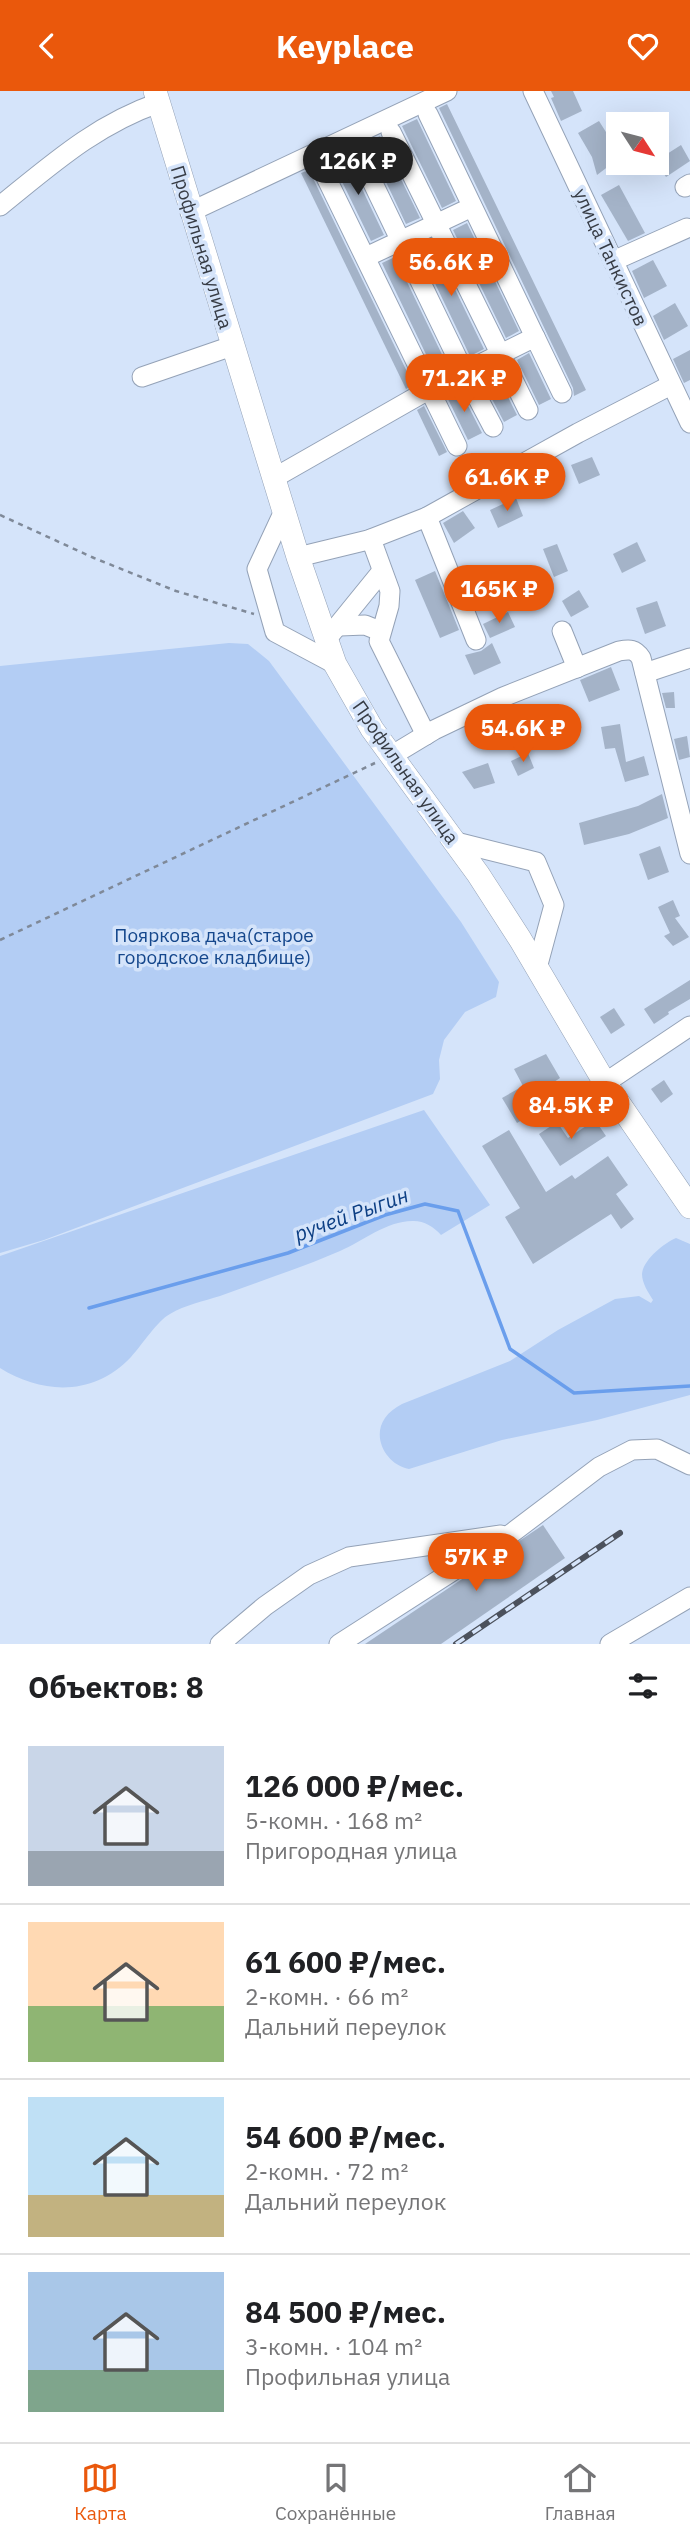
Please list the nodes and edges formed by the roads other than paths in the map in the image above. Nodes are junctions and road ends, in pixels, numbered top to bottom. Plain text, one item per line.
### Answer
1 (447, 91) edge
2 (533, 91) edge
3 (157, 97) edge
4 (428, 114) dead end
5 (391, 132) dead end
6 (355, 146) dead end
7 (320, 165) dead end
8 (0, 206) edge
9 (472, 207) junction
10 (190, 212) junction
11 (436, 223) junction
12 (687, 228) dead end
13 (401, 240) junction
14 (366, 257) junction
15 (613, 261) junction
16 (535, 337) junction
17 (232, 346) junction
18 (500, 354) junction
19 (464, 372) junction
20 (142, 377) dead end
21 (671, 385) junction
22 (430, 389) junction
23 (562, 393) dead end
24 (528, 410) dead end
25 (690, 422) edge
26 (494, 427) dead end
27 (457, 446) dead end
28 (274, 478) junction
29 (284, 511) junction
30 (427, 517) junction
31 (371, 539) junction
32 (298, 557) junction
33 (382, 571) junction
34 (380, 631) junction
35 (562, 631) dead end
36 (333, 633) junction
37 (476, 640) dead end
38 (690, 658) edge
39 (335, 664) junction
40 (577, 668) junction
41 (645, 673) junction
42 (426, 735) junction
43 (391, 756) junction
44 (456, 842) junction
45 (690, 854) edge
46 (537, 968) junction
47 (690, 1026) edge
48 (605, 1083) junction
49 (690, 1207) edge
50 (690, 1465) edge
51 (512, 1533) junction
52 (690, 1597) edge
53 (220, 1644) edge
54 (339, 1644) edge
55 (610, 1644) edge

1 - 10 street
2 - 15 street, улица Танкистов
3 - 8 street
3 - 10 main road, Профильная улица
4 - 9 street
5 - 11 street
6 - 13 street
7 - 14 street
9 - 11 street
9 - 16 street
10 - 17 main road, Профильная улица
11 - 13 street
11 - 18 street
12 - 15 street
13 - 14 street
13 - 19 street
14 - 22 street
15 - 21 street, улица Танкистов
16 - 18 street
16 - 23 street
17 - 20 street
17 - 28 main road, Профильная улица
18 - 19 street
18 - 24 street
19 - 22 street
19 - 26 street
21 - 25 street, улица Танкистов
21 - 30 street
22 - 27 street
22 - 28 street
28 - 29 main road, Профильная улица
29 - 32 main road, Профильная улица
29 - 39 street
30 - 31 street
30 - 37 street
31 - 32 street
31 - 33 street
32 - 36 main road, Профильная улица
33 - 34 street
33 - 36 street
34 - 36 street
34 - 42 street
35 - 40 street
36 - 39 main road, Профильная улица
38 - 41 street
39 - 43 main road, Профильная улица
40 - 41 street
40 - 42 street
41 - 45 street
42 - 43 street
43 - 44 main road, Профильная улица
44 - 46 main road, Профильная улица
44 - 46 street
46 - 48 main road, Профильная улица
47 - 48 street
48 - 49 main road, Профильная улица
50 - 51 street
51 - 53 street
51 - 54 street
52 - 55 street

